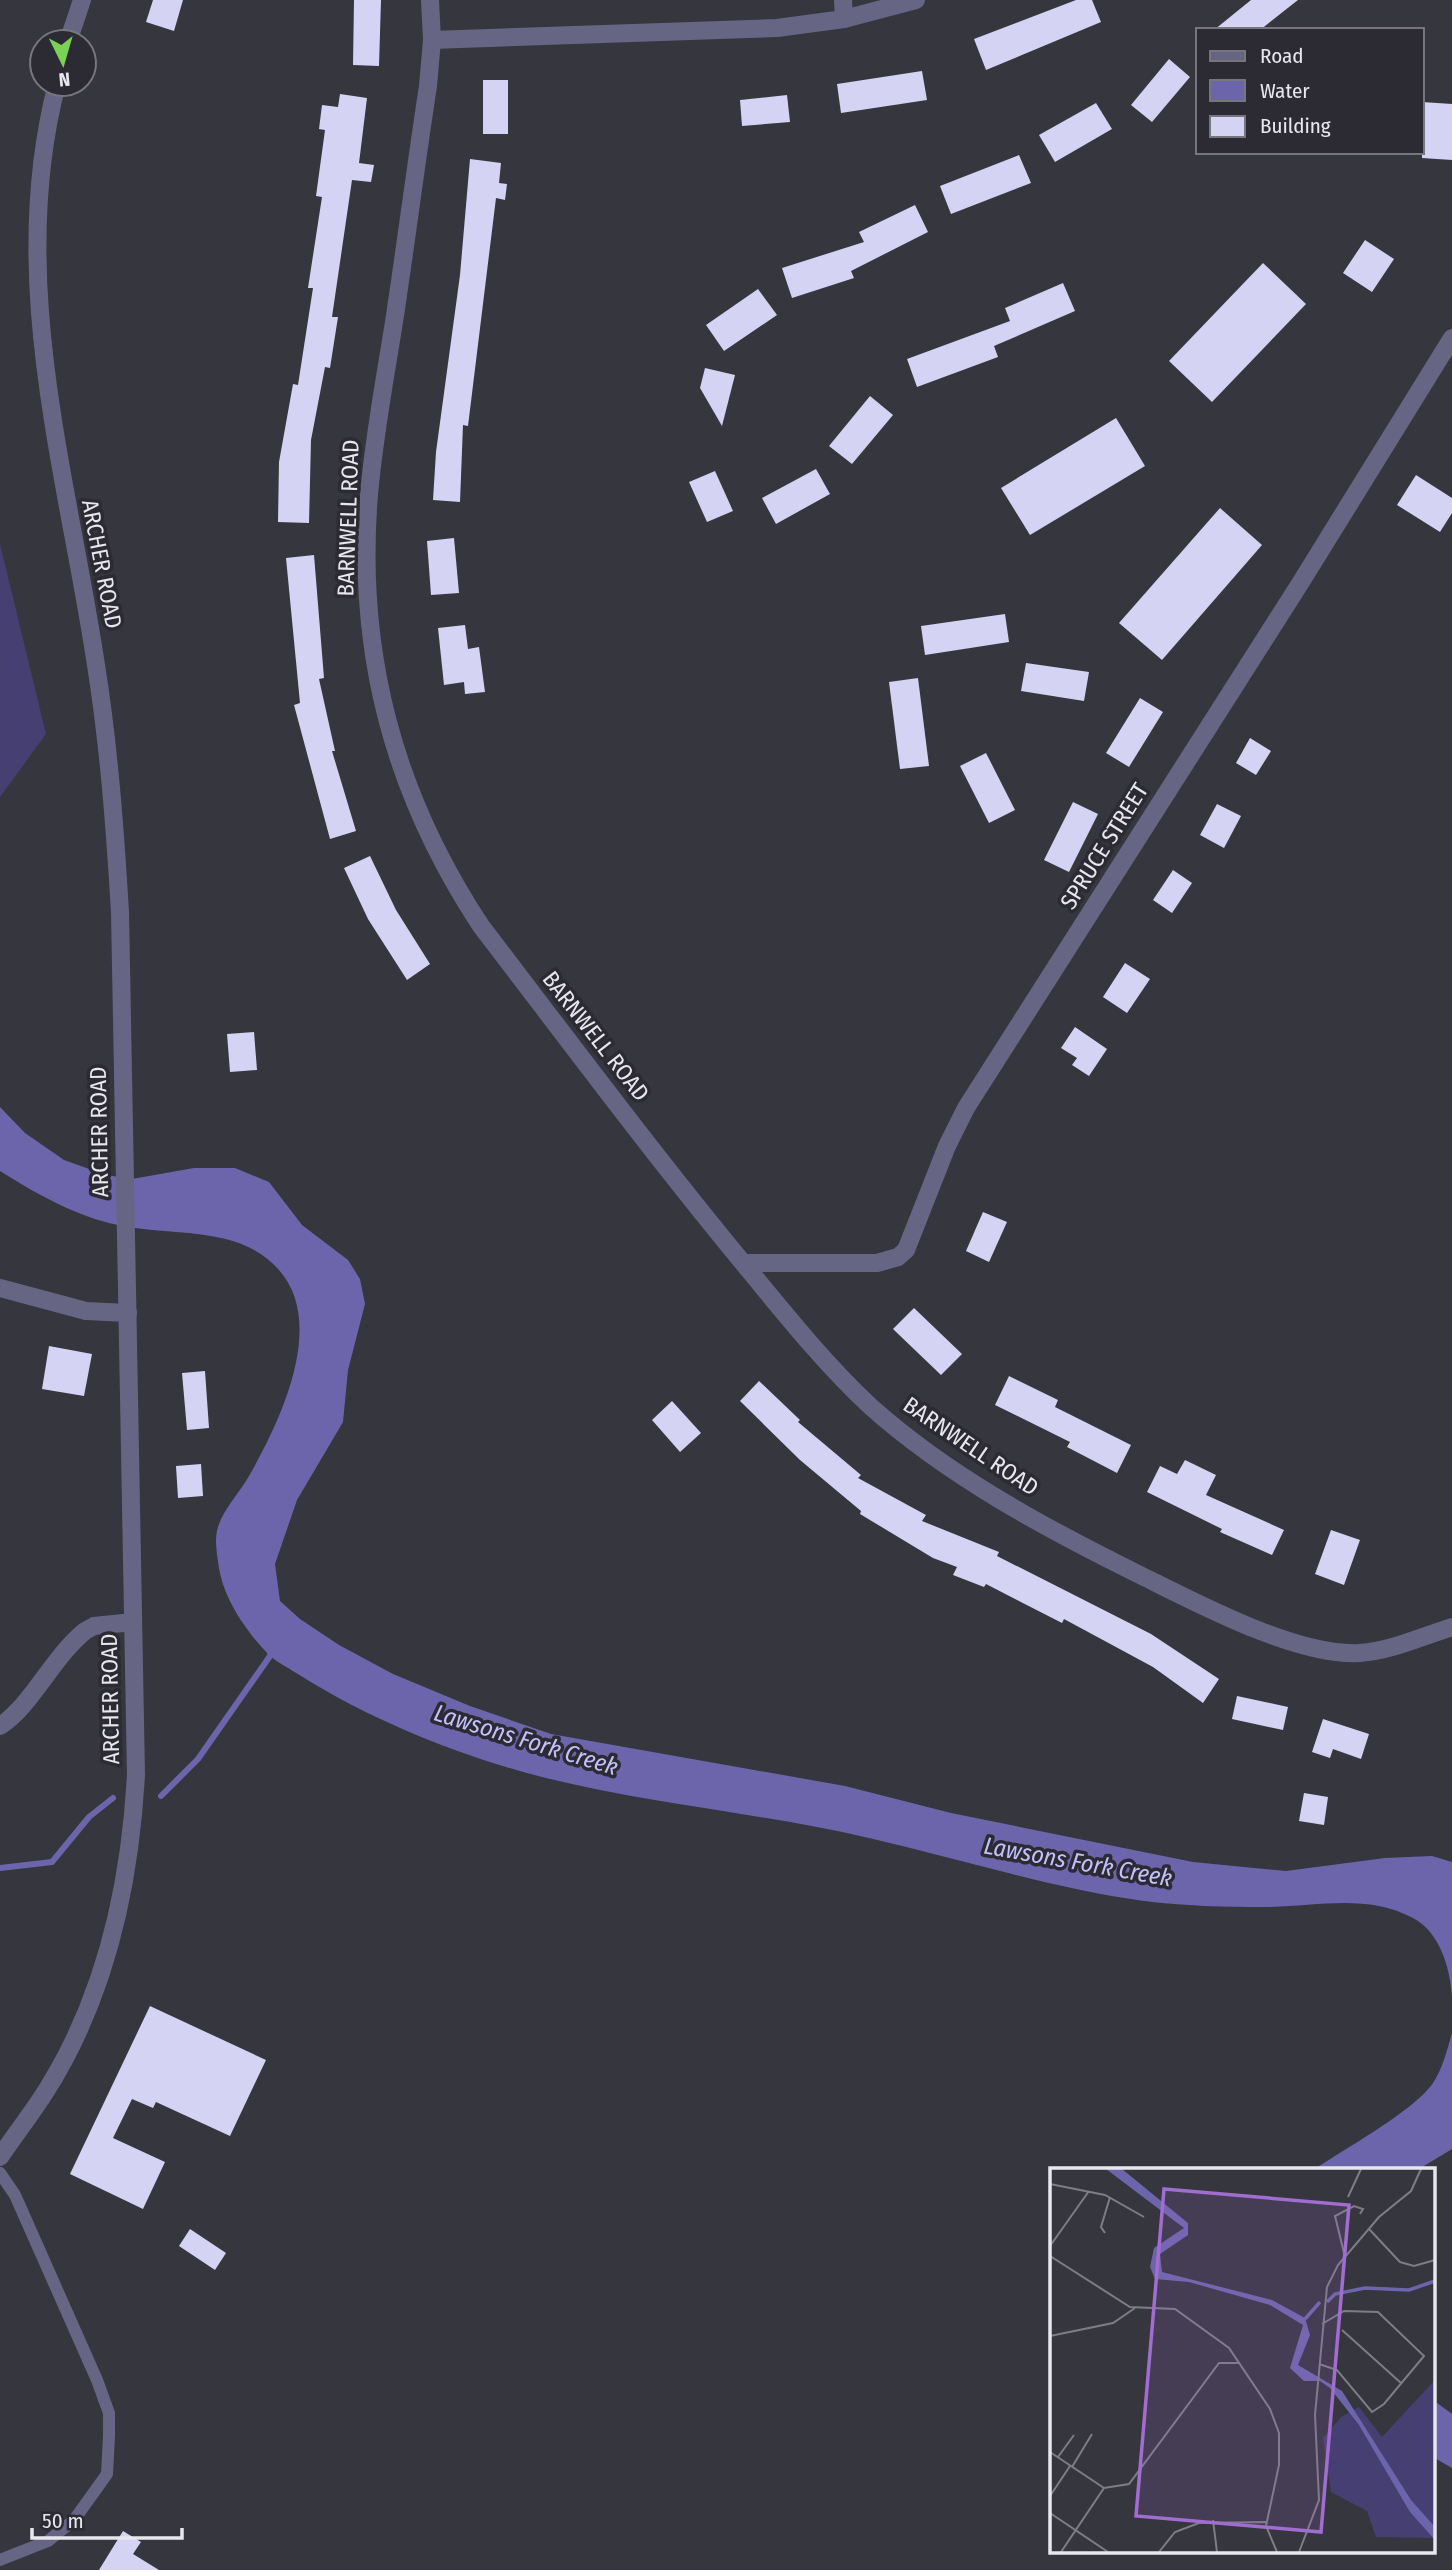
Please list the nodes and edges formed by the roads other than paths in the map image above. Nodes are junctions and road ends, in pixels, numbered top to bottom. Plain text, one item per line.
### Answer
1 (82, 0) edge
2 (429, 0) edge
3 (843, 0) edge
4 (916, 0) edge
5 (844, 19) junction
6 (73, 28) edge
7 (432, 40) junction
8 (54, 98) edge
9 (1452, 338) edge
10 (744, 1264) junction
11 (0, 1288) edge
12 (128, 1313) junction
13 (133, 1622) junction
14 (1452, 1627) edge
15 (0, 1726) edge
16 (0, 2157) edge
17 (0, 2173) edge
18 (0, 2560) edge

1 - 6 street
2 - 7 street, BARNWELL ROAD
3 - 5 street
4 - 5 street
5 - 7 street
7 - 10 street, BARNWELL ROAD
8 - 12 street, ARCHER ROAD
9 - 10 street, SPRUCE STREET
10 - 14 street, BARNWELL ROAD
11 - 12 street
12 - 13 street, ARCHER ROAD
13 - 15 street
13 - 16 street, ARCHER ROAD
17 - 18 lane

